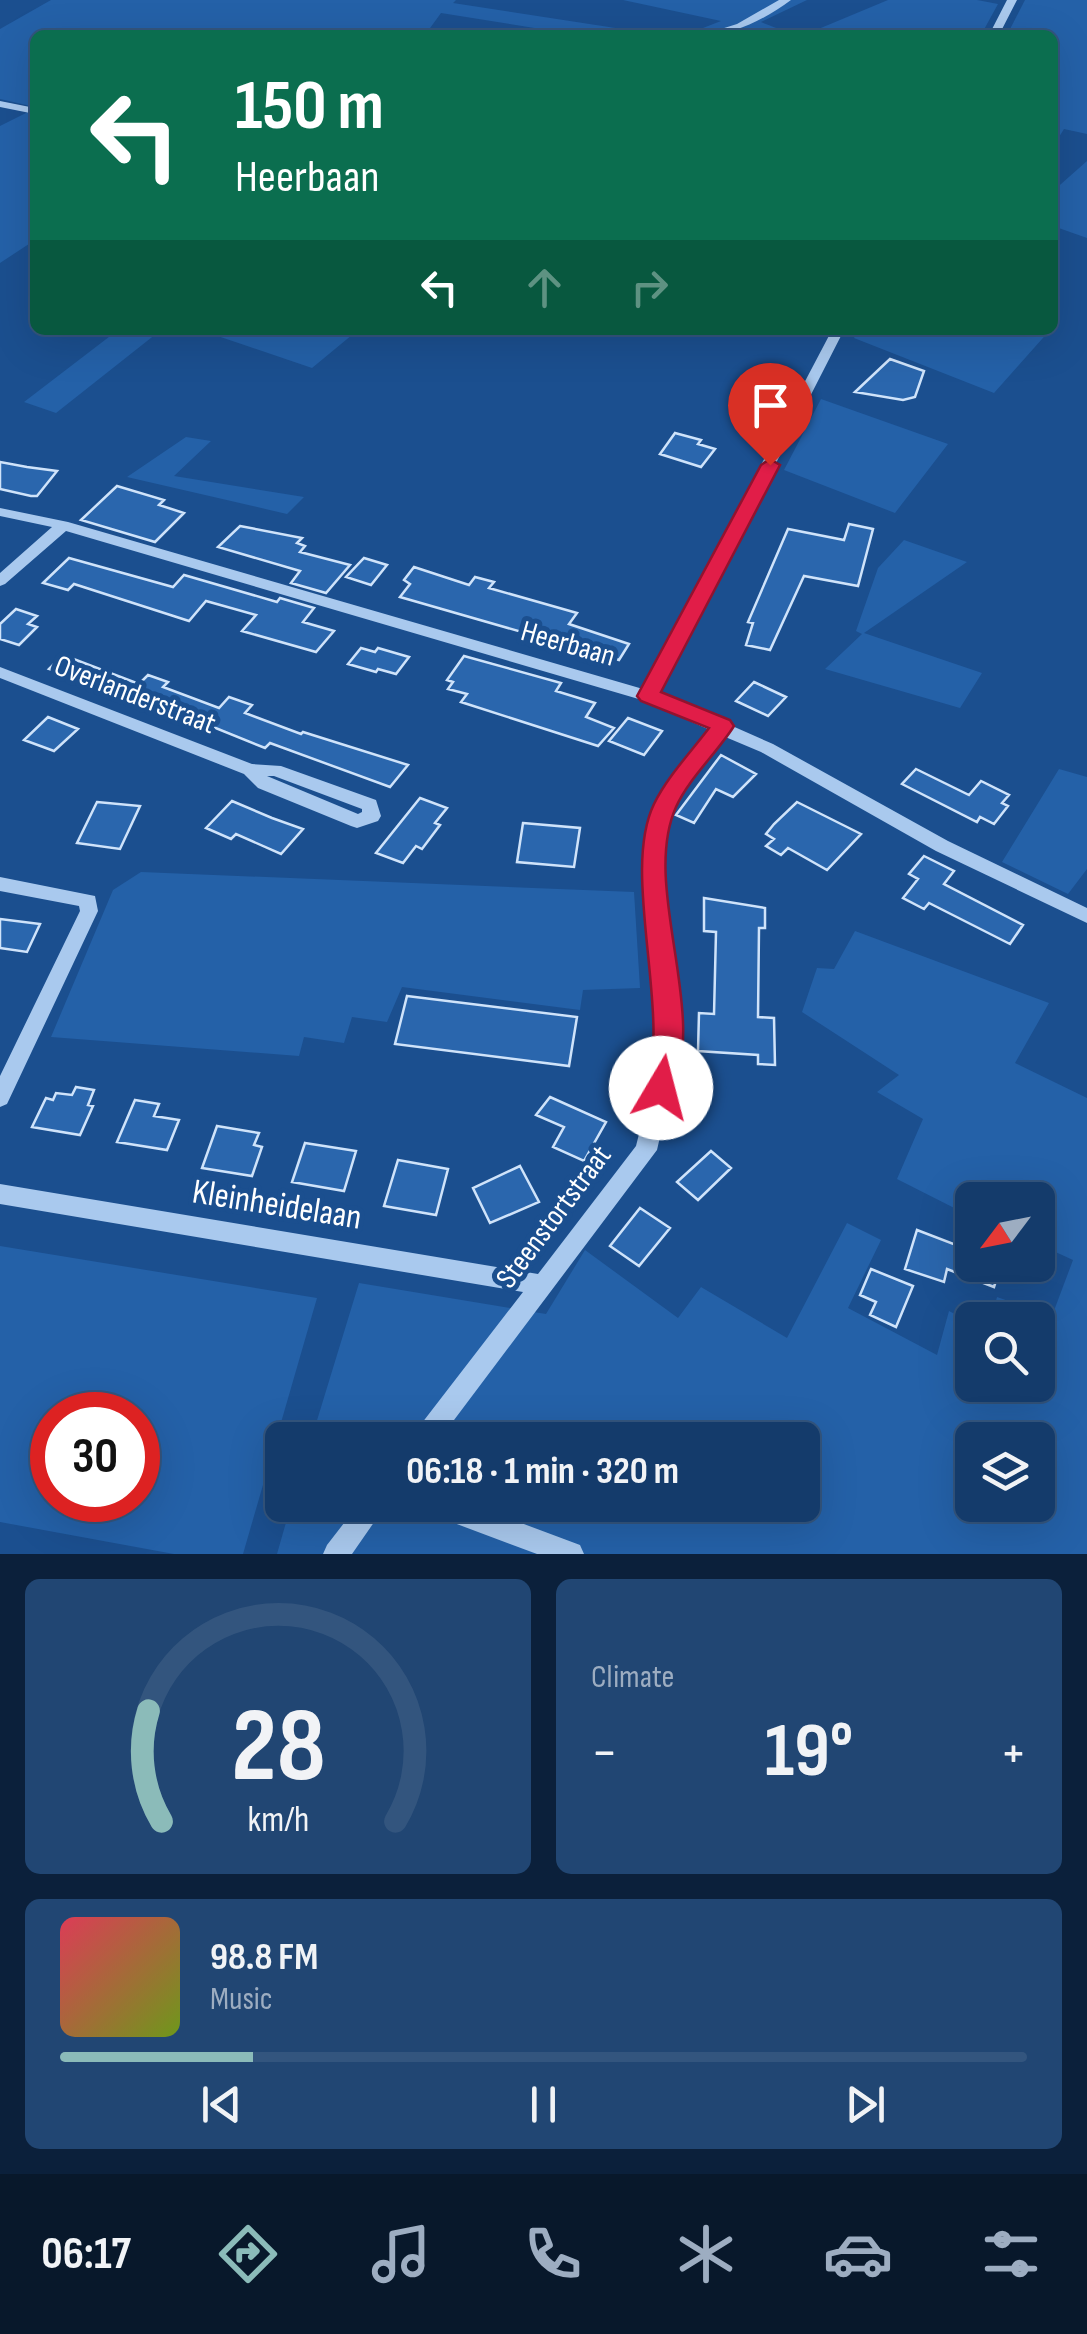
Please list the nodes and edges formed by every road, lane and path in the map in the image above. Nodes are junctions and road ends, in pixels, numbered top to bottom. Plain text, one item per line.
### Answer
1 (786, 0) edge
2 (1012, 0) edge
3 (723, 30) edge
4 (997, 30) edge
5 (0, 104) edge
6 (30, 110) edge
7 (835, 335) edge
8 (0, 512) edge
9 (63, 526) junction
10 (0, 581) edge
11 (0, 672) edge
12 (648, 696) junction
13 (722, 726) junction
14 (250, 770) junction
15 (0, 884) edge
16 (1087, 916) edge
17 (0, 1098) edge
18 (0, 1194) edge
19 (543, 1284) junction
20 (438, 1422) edge
21 (361, 1522) edge
22 (485, 1522) edge
23 (336, 1554) edge
24 (571, 1554) edge

1 - 3 street
2 - 4 street
5 - 6 street
7 - 12 street
8 - 9 street, Heerbaan
9 - 10 street
9 - 12 street, Heerbaan
11 - 14 street, Overlanderstraat
12 - 13 street, Heerbaan
13 - 16 street, Heerbaan
13 - 19 street, Steenstortstraat
14 - 14 street, Overlanderstraat
15 - 17 street
18 - 19 street, Kleinheidelaan
19 - 20 street, Steenstortstraat
21 - 23 street
22 - 24 street

